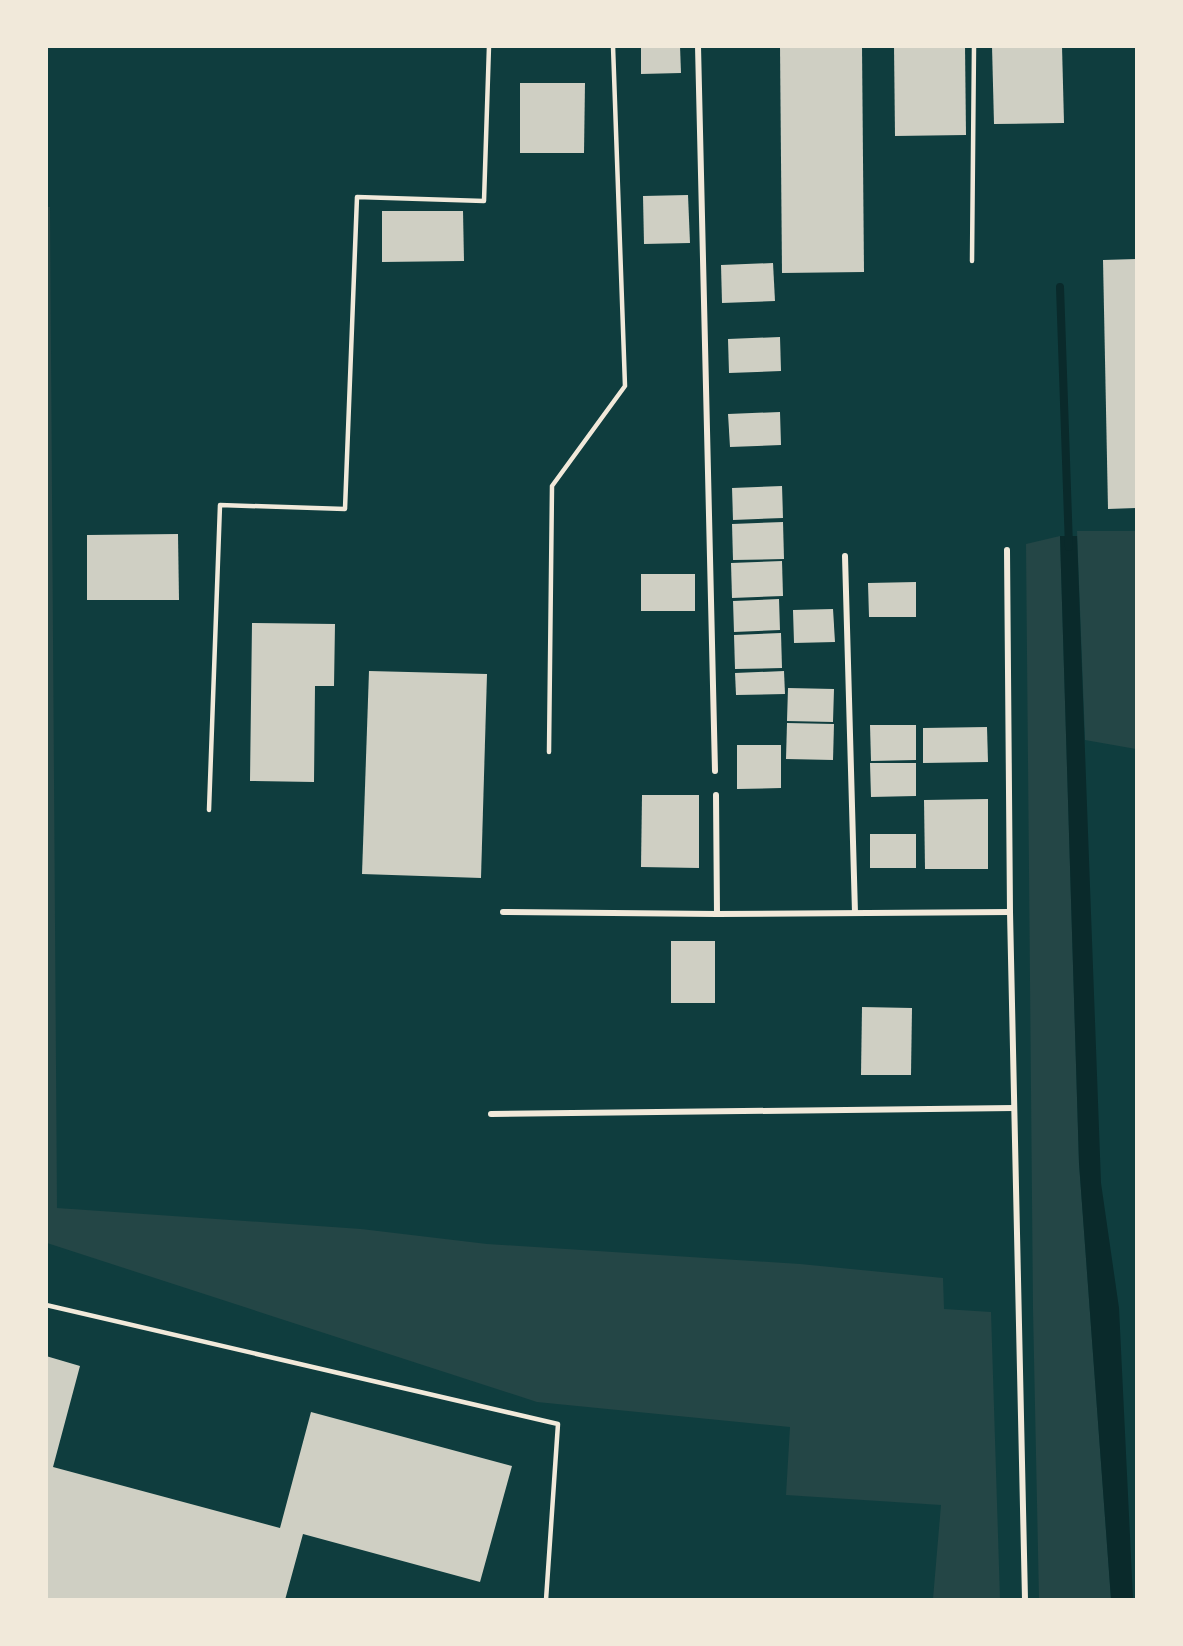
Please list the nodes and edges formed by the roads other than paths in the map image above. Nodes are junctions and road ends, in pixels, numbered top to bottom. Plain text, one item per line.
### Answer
1 (489, 46) edge
2 (613, 46) edge
3 (698, 46) edge
4 (974, 46) edge
5 (972, 261) dead end
6 (1007, 550) dead end
7 (844, 556) dead end
8 (549, 752) dead end
9 (715, 771) dead end
10 (716, 795) dead end
11 (209, 810) dead end
12 (502, 912) dead end
13 (1010, 912) junction
14 (855, 913) junction
15 (717, 914) junction
16 (1014, 1108) junction
17 (491, 1114) dead end
18 (46, 1305) edge
19 (546, 1599) edge
20 (1025, 1599) edge

1 - 11 lane
2 - 8 lane
3 - 9 street
4 - 5 lane
6 - 13 street
7 - 14 street
10 - 15 street
12 - 15 street
13 - 14 street
13 - 16 street
14 - 15 street
16 - 17 street
16 - 20 street
18 - 19 lane

